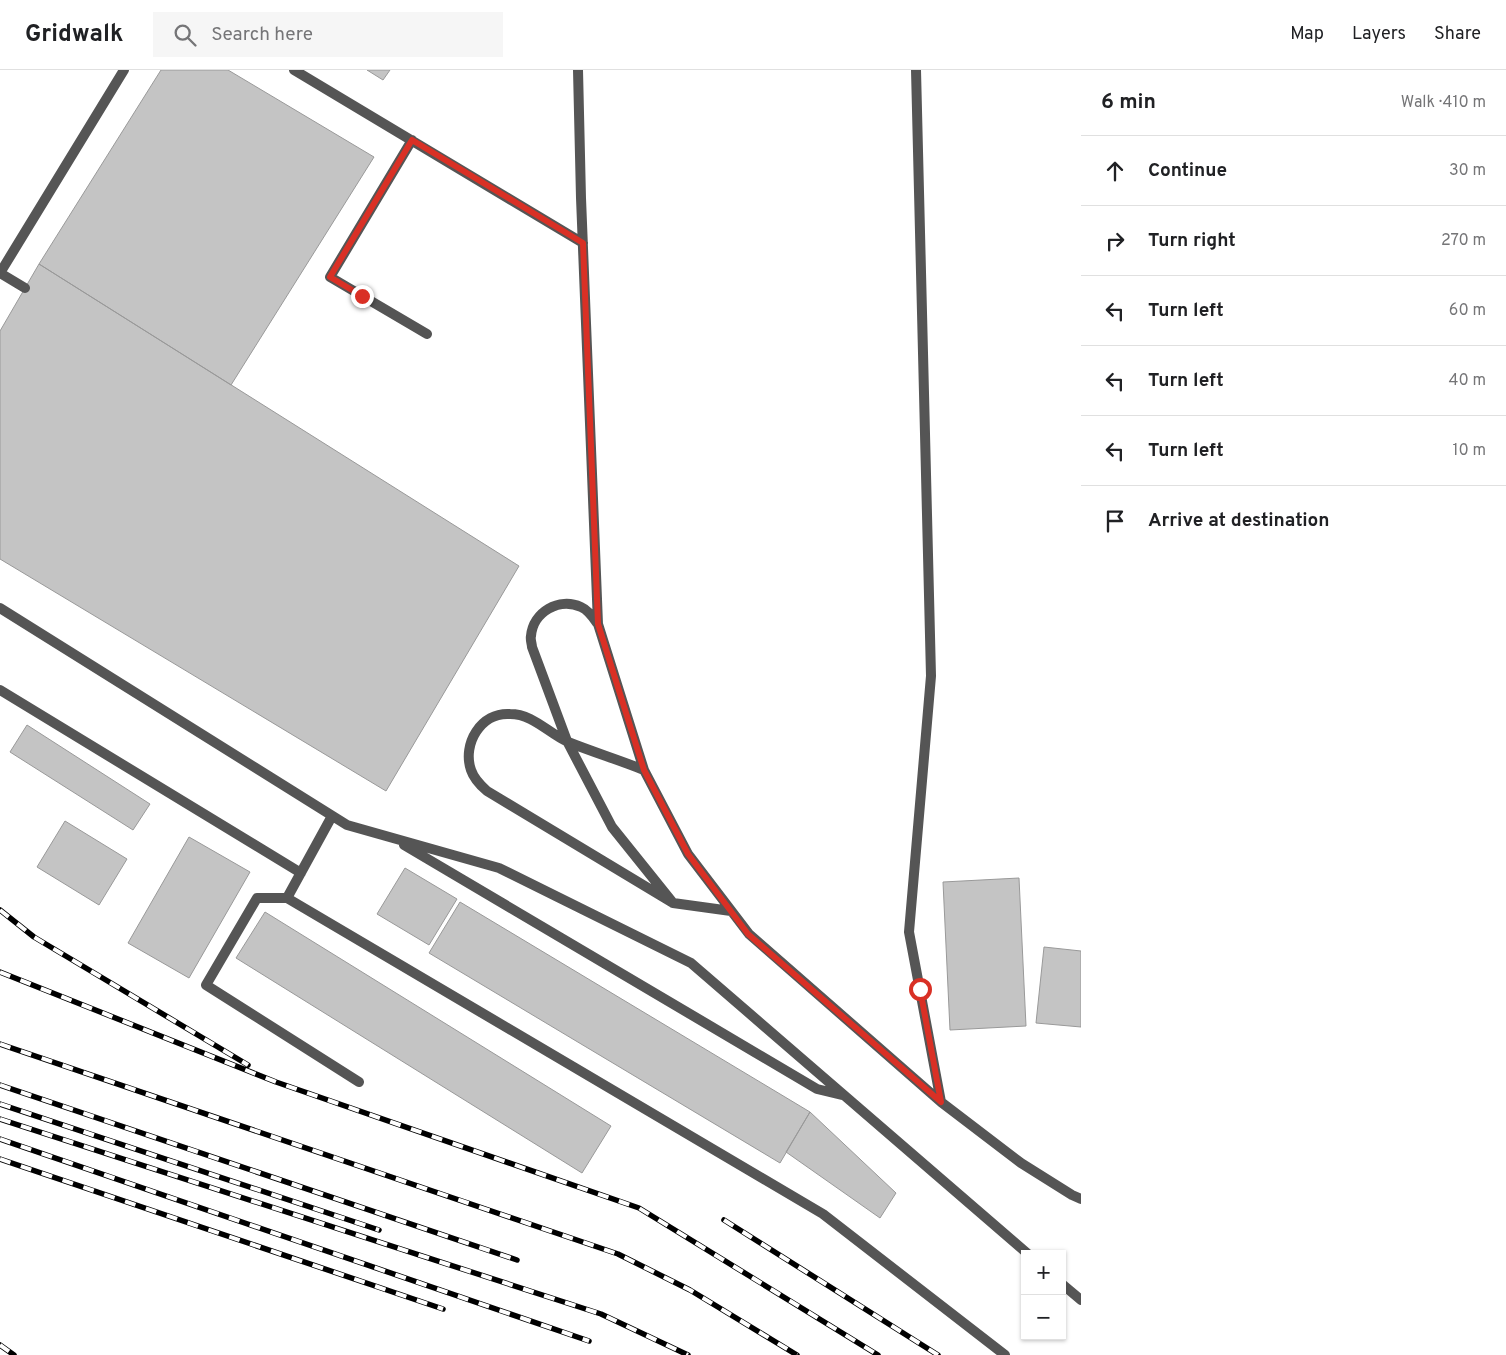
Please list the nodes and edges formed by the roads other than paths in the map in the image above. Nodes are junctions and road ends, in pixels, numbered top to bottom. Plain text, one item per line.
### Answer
1 (124, 70) edge
2 (294, 70) edge
3 (578, 70) edge
4 (916, 70) edge
5 (412, 140) junction
6 (583, 243) junction
7 (0, 273) edge
8 (25, 288) dead end
9 (427, 334) dead end
10 (0, 608) edge
11 (598, 624) junction
12 (0, 690) edge
13 (567, 741) junction
14 (644, 770) junction
15 (332, 816) junction
16 (391, 838) junction
17 (301, 873) junction
18 (287, 898) junction
19 (672, 903) junction
20 (731, 911) junction
21 (359, 1082) dead end
22 (845, 1096) junction
23 (941, 1102) junction
24 (1081, 1199) edge
25 (1023, 1250) edge
26 (1066, 1287) edge
27 (1081, 1300) edge
28 (1006, 1355) edge

1 - 7 lane
2 - 5 lane
3 - 6 lane
4 - 23 lane
5 - 6 lane
5 - 9 lane
6 - 11 lane
7 - 8 lane
10 - 15 lane
11 - 13 lane
11 - 14 lane
12 - 17 lane
13 - 14 lane
13 - 19 lane
13 - 19 lane
14 - 20 lane
15 - 16 lane
15 - 17 lane
16 - 22 lane
16 - 22 lane
17 - 18 lane
18 - 21 lane
18 - 28 lane
19 - 20 lane
20 - 23 lane
22 - 25 lane
23 - 24 lane
26 - 27 lane

